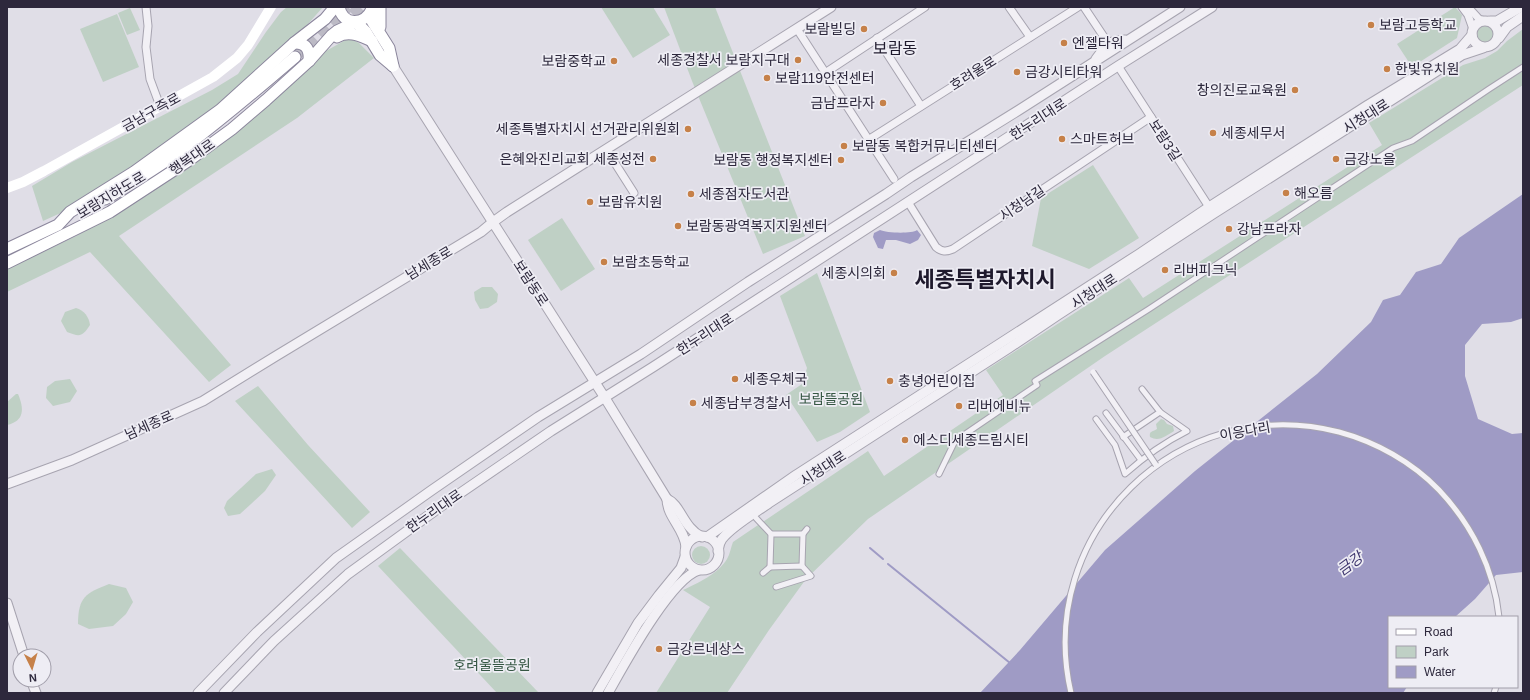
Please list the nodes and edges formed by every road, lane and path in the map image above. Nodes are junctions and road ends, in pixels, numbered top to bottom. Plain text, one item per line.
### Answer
1 (146, 7) edge
2 (271, 7) edge
3 (335, 7) edge
4 (338, 7) edge
5 (832, 7) edge
6 (925, 7) edge
7 (1009, 7) edge
8 (1078, 7) edge
9 (1084, 7) edge
10 (1180, 7) edge
11 (1212, 7) edge
12 (1462, 7) edge
13 (1468, 7) edge
14 (1521, 7) edge
15 (375, 8) edge
16 (1523, 16) edge
17 (1488, 21) junction
18 (356, 22) junction
19 (797, 30) junction
20 (1472, 32) junction
21 (1030, 37) junction
22 (877, 38) junction
23 (1132, 38) junction
24 (1499, 38) junction
25 (376, 39) junction
26 (294, 43) junction
27 (1108, 43) junction
28 (1483, 48) junction
29 (304, 60) junction
30 (1091, 65) junction
31 (393, 66) joint
32 (1118, 66) junction
33 (1523, 67) edge
34 (825, 73) junction
35 (160, 106) junction
36 (921, 106) junction
37 (1151, 117) junction
38 (868, 140) junction
39 (606, 149) junction
40 (912, 176) junction
41 (894, 179) junction
42 (7, 188) edge
43 (634, 193) dead end
44 (886, 194) junction
45 (908, 202) junction
46 (1211, 210) junction
47 (493, 222) junction
48 (60, 230) junction
49 (7, 249) edge
50 (7, 263) edge
51 (1092, 372) dead end
52 (595, 383) junction
53 (1142, 389) dead end
54 (605, 398) junction
55 (1160, 412) junction
56 (1106, 413) dead end
57 (1096, 419) dead end
58 (1113, 423) junction
59 (1104, 429) junction
60 (1123, 437) junction
61 (1141, 460) junction
62 (1156, 465) junction
63 (939, 474) dead end
64 (7, 484) edge
65 (667, 499) junction
66 (756, 518) dead end
67 (807, 529) dead end
68 (771, 534) junction
69 (803, 534) junction
70 (704, 537) junction
71 (686, 547) junction
72 (718, 551) junction
73 (685, 557) junction
74 (802, 566) junction
75 (770, 567) junction
76 (699, 570) junction
77 (763, 573) dead end
78 (776, 587) dead end
79 (7, 602) edge
80 (1499, 616) edge
81 (21, 648) edge
82 (198, 693) edge
83 (224, 693) edge
84 (596, 693) edge
85 (608, 693) edge
86 (1071, 693) edge

1 - 35 street
2 - 35 main road, 금남구즉로
3 - 26 highway, 행복대로
4 - 18 highway
5 - 19 street, 남세종로
6 - 22 street
7 - 21 street
8 - 21 street, 호려울로
9 - 27 street
10 - 23 street, 한누리대로
11 - 32 street, 한누리대로
12 - 20 street
13 - 17 street
14 - 17 street
15 - 18 highway
15 - 25 highway
16 - 24 street
17 - 20 street
17 - 24 street
18 - 25 highway
18 - 29 highway
19 - 34 street
19 - 39 street, 남세종로
20 - 28 street
20 - 46 street, 시청대로
21 - 36 street, 호려울로
22 - 34 street
22 - 36 street
23 - 27 street
23 - 30 street, 한누리대로
24 - 28 street
25 - 29 highway
25 - 31 highway
26 - 29 highway
26 - 48 highway, 행복대로
27 - 30 street
28 - 46 street, 시청대로
29 - 48 highway, 보람지하도로
30 - 40 street, 한누리대로
31 - 47 street, 보람동로
32 - 37 street, 보람3길
32 - 45 street, 한누리대로
33 - 63 street
34 - 38 street
35 - 42 main road, 금남구즉로
36 - 38 street, 호려울로
37 - 45 street, 시청남길
37 - 46 street, 보람3길
38 - 41 street
39 - 43 street
39 - 47 street, 남세종로
40 - 41 street
40 - 44 street, 한누리대로
41 - 44 street
44 - 52 street, 한누리대로
45 - 54 street, 한누리대로
46 - 70 street, 시청대로
46 - 72 street, 시청대로
47 - 52 street, 보람동로
47 - 64 street, 남세종로
48 - 49 highway, 행복대로
48 - 50 highway, 행복대로
51 - 62 street, bridge
52 - 54 street, 보람동로
52 - 82 street, 한누리대로
53 - 55 street
54 - 65 street, 보람동로
54 - 83 street, 한누리대로
55 - 60 street
55 - 61 street
56 - 58 street
57 - 59 street
58 - 59 street
58 - 60 street
59 - 61 street
60 - 61 street
62 - 80 street, 이응다리
62 - 86 street, 이응다리
65 - 70 street
65 - 71 street
66 - 68 street
67 - 69 street
68 - 69 street
68 - 75 street
69 - 74 street
70 - 71 street
70 - 72 street
71 - 73 street
72 - 76 street
73 - 76 street
73 - 84 street
74 - 75 street
74 - 78 street
75 - 77 street
76 - 85 street
79 - 81 street

